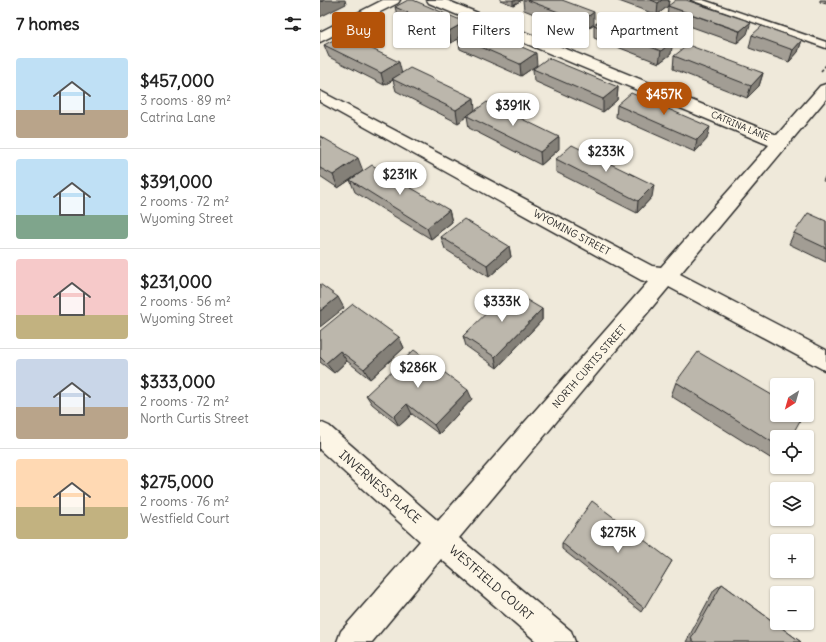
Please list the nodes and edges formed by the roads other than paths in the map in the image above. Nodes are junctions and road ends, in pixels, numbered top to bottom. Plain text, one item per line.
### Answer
1 (393, 0) edge
2 (434, 0) edge
3 (695, 0) edge
4 (320, 38) edge
5 (826, 45) edge
6 (320, 96) edge
7 (823, 96) edge
8 (780, 142) junction
9 (666, 276) junction
10 (826, 361) edge
11 (320, 434) edge
12 (440, 539) junction
13 (352, 642) edge
14 (560, 642) edge

1 - 4 street
2 - 8 street, CATRINA LANE
3 - 5 lane
6 - 9 street, WYOMING STREET
7 - 8 street, NORTH CURTIS STREET
8 - 9 street, NORTH CURTIS STREET
9 - 10 street, WYOMING STREET
9 - 12 street, NORTH CURTIS STREET
11 - 12 street, INVERNESS PLACE
12 - 13 street, NORTH CURTIS STREET
12 - 14 street, WESTFIELD COURT

